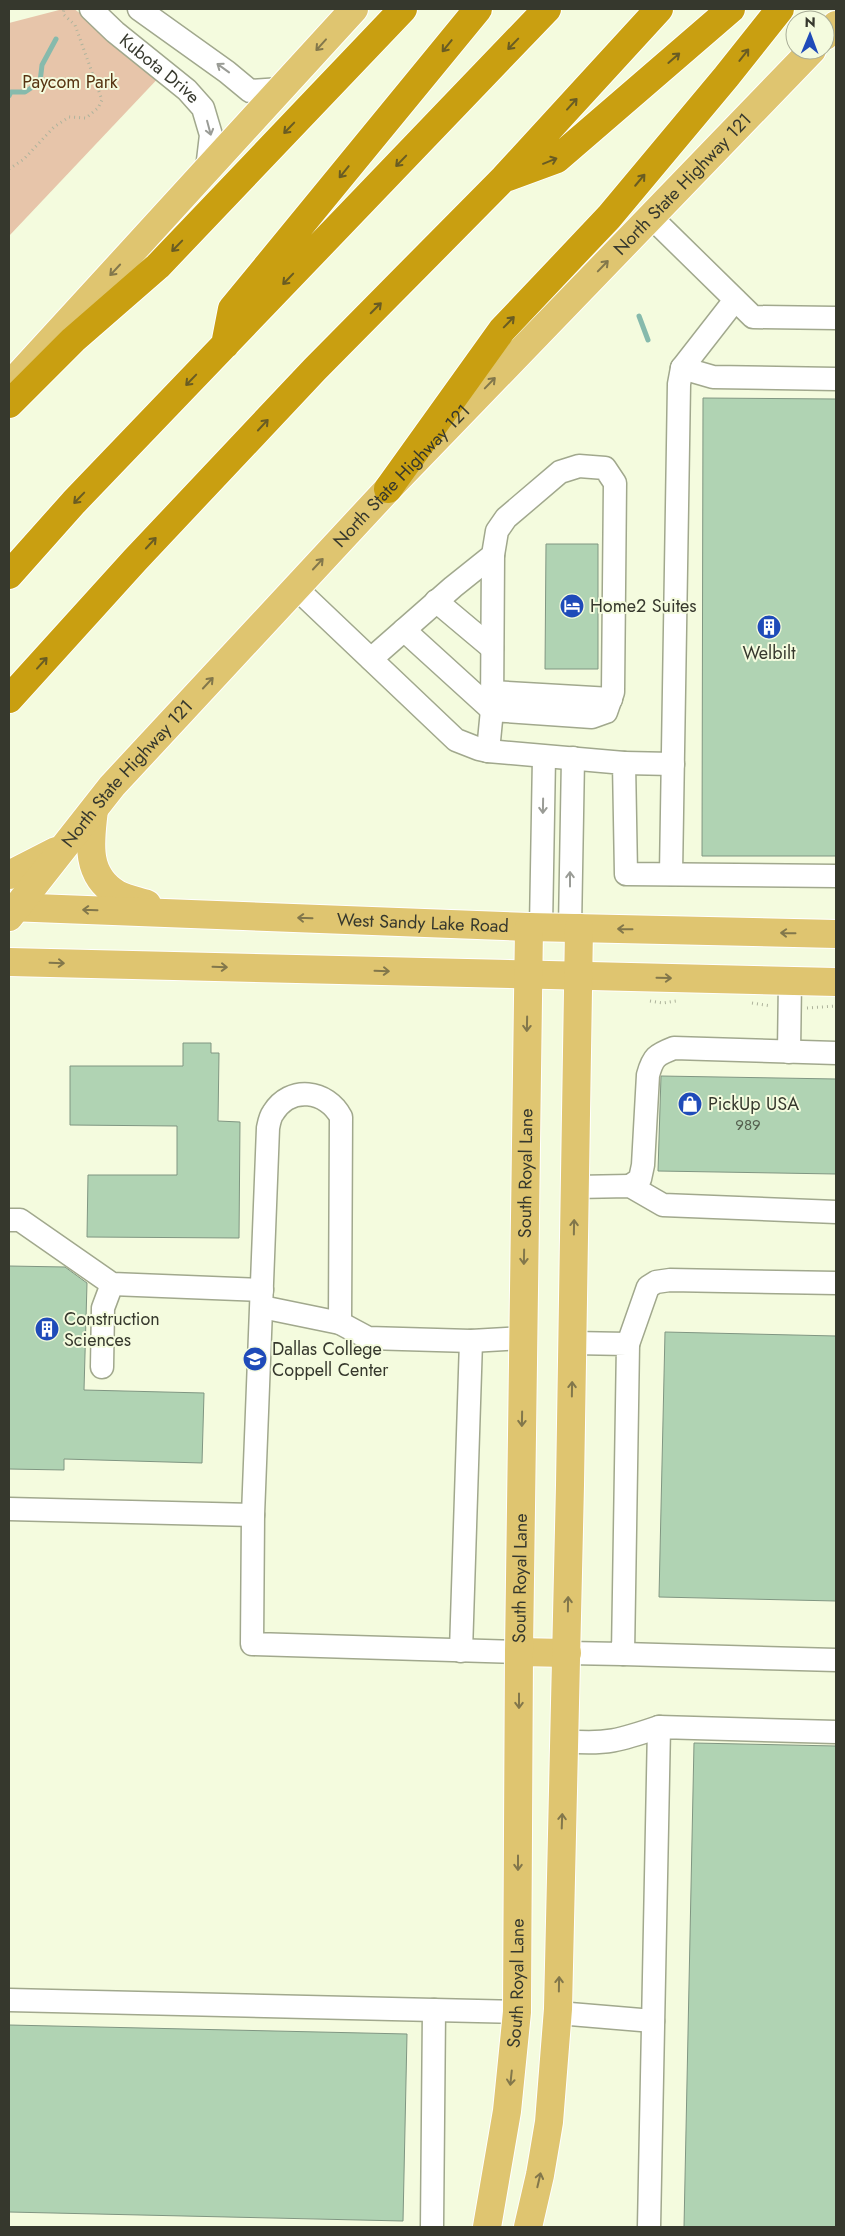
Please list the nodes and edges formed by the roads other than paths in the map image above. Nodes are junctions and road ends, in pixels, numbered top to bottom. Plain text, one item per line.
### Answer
1 (90, 9) edge
2 (139, 9) edge
3 (354, 9) edge
4 (403, 9) edge
5 (478, 9) edge
6 (546, 9) edge
7 (659, 9) edge
8 (731, 9) edge
9 (780, 9) edge
10 (802, 60) edge
11 (281, 89) junction
12 (207, 169) junction
13 (504, 178) junction
14 (651, 217) junction
15 (735, 300) junction
16 (836, 318) edge
17 (225, 345) junction
18 (682, 368) junction
19 (836, 379) edge
20 (9, 386) edge
21 (9, 404) edge
22 (388, 489) junction
23 (493, 555) junction
24 (9, 575) edge
25 (296, 588) junction
26 (436, 601) junction
27 (404, 630) junction
28 (492, 648) junction
29 (371, 659) junction
30 (9, 699) edge
31 (492, 701) junction
32 (488, 751) junction
33 (544, 757) junction
34 (573, 758) junction
35 (624, 763) junction
36 (673, 764) junction
37 (94, 810) junction
38 (68, 845) junction
39 (671, 874) junction
40 (9, 875) edge
41 (836, 876) edge
42 (12, 910) edge
43 (172, 913) junction
44 (535, 927) junction
45 (574, 928) junction
46 (836, 934) edge
47 (9, 962) edge
48 (528, 975) junction
49 (578, 976) junction
50 (836, 982) edge
51 (790, 994) junction
52 (789, 1052) junction
53 (836, 1053) edge
54 (630, 1186) junction
55 (575, 1187) junction
56 (836, 1212) edge
57 (9, 1220) edge
58 (836, 1283) edge
59 (112, 1284) junction
60 (262, 1298) junction
61 (340, 1323) junction
62 (524, 1338) junction
63 (471, 1341) junction
64 (572, 1343) junction
65 (628, 1344) junction
66 (102, 1367) dead end
67 (9, 1509) edge
68 (253, 1514) junction
69 (461, 1651) junction
70 (519, 1652) junction
71 (567, 1653) junction
72 (623, 1654) junction
73 (836, 1660) edge
74 (659, 1727) junction
75 (836, 1732) edge
76 (565, 1741) junction
77 (9, 2000) edge
78 (434, 2010) junction
79 (517, 2012) junction
80 (558, 2013) junction
81 (653, 2021) junction
82 (432, 2227) edge
83 (487, 2227) edge
84 (528, 2227) edge
85 (649, 2227) edge

1 -> 12 street, Kubota Drive
11 -> 2 street, Kubota Drive
3 -> 11 main road
4 -> 21 highway
5 -> 17 highway
6 -> 17 highway
13 -> 7 highway
13 -> 8 highway
22 -> 9 highway
10 - 14 main road, North State Highway 121
11 - 12 main road
12 -> 20 main road
30 -> 13 highway
14 - 15 street
22 -> 14 main road, North State Highway 121
15 - 16 street
15 - 18 street
17 -> 24 highway
18 - 19 street
18 - 36 street
25 -> 22 main road, North State Highway 121
23 - 26 street
23 - 28 street
23 - 31 street
25 - 29 street
37 -> 25 main road, North State Highway 121
26 - 27 street
26 - 28 street
27 - 29 street
27 - 31 street
28 - 31 street
29 - 32 street
31 - 32 street
32 - 33 street
33 - 34 street
33 -> 44 street
34 - 35 street
45 -> 34 street
35 - 36 street
35 - 39 street
36 - 39 street
37 - 38 main road, North State Highway 121
37 - 43 main road
38 - 40 main road
38 - 42 main road, North State Highway 121
39 - 41 street
43 -> 42 main road, West Sandy Lake Road
44 -> 43 main road, West Sandy Lake Road
44 - 45 main road, West Sandy Lake Road
44 - 48 main road, South Royal Lane
46 -> 45 main road, West Sandy Lake Road
45 - 49 main road
47 -> 48 main road
48 - 49 main road
48 -> 62 main road, South Royal Lane
49 -> 51 main road
49 - 55 main road
50 - 51 main road
51 - 52 street
52 - 53 street
52 - 54 street
54 - 55 street
54 - 56 street
64 -> 55 main road
57 - 59 street
58 - 65 street
59 - 60 street
59 - 66 street
60 - 61 street
60 - 61 street
60 - 68 street
61 - 63 street
62 - 63 street
62 -> 70 main road, South Royal Lane
63 - 69 street
64 - 65 street
71 -> 64 main road
65 - 72 street
67 - 68 street
68 - 69 street
69 - 70 street
70 - 71 main road
70 -> 79 main road, South Royal Lane
71 - 72 street
71 - 76 main road
72 - 73 street
74 - 75 street
74 - 76 street
74 - 81 street
80 -> 76 main road
77 - 78 street
78 - 79 street
78 - 82 street
79 - 80 main road
79 -> 83 main road, South Royal Lane
80 - 81 street
84 -> 80 main road
81 - 85 street

